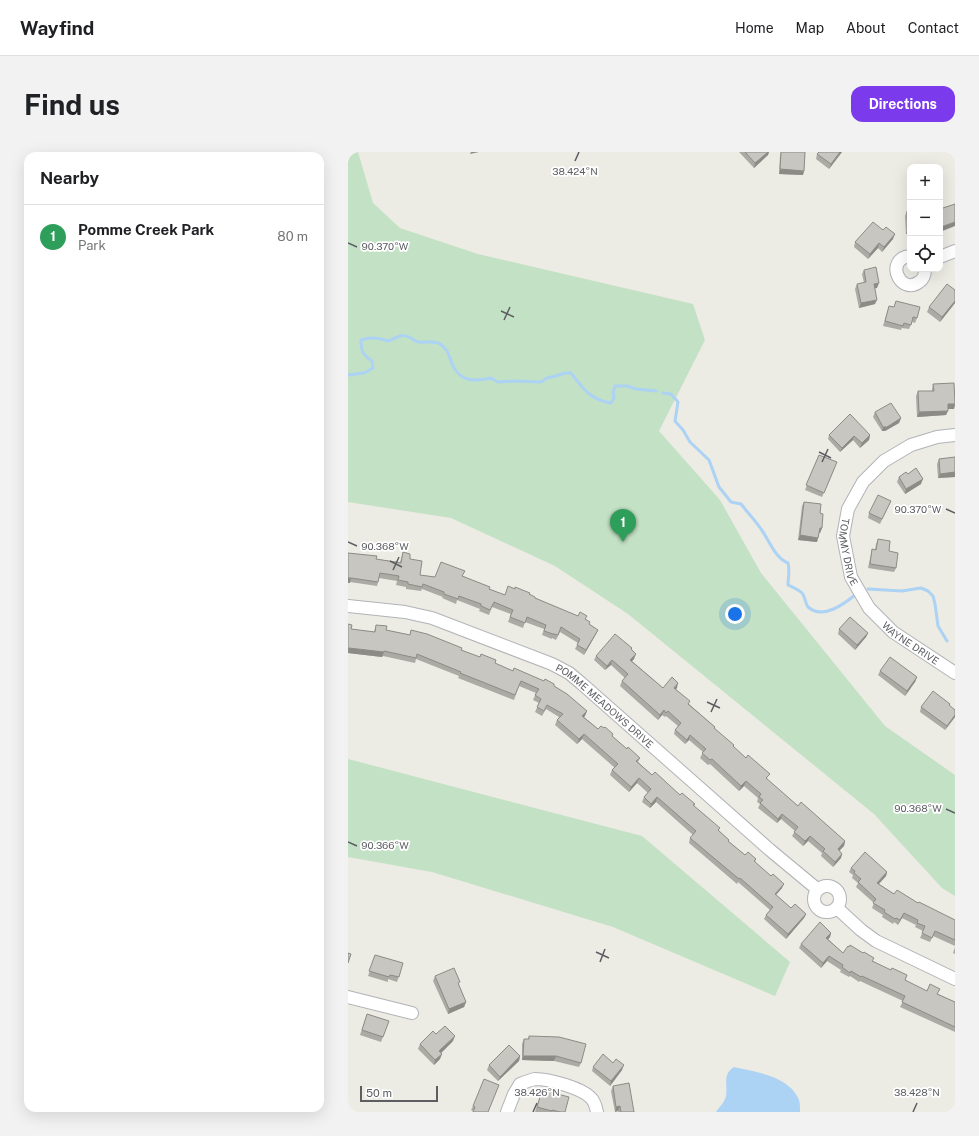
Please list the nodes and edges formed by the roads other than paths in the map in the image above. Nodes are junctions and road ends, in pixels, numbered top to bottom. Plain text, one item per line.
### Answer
1 (955, 251) edge
2 (907, 257) edge
3 (943, 257) edge
4 (924, 272) edge
5 (955, 435) edge
6 (348, 606) edge
7 (869, 608) joint
8 (955, 673) edge
9 (817, 889) junction
10 (837, 908) junction
11 (955, 979) edge
12 (348, 997) edge
13 (412, 1013) dead end
14 (506, 1112) edge
15 (597, 1112) edge

1 - 3 street
2 - 4 street
5 - 7 street, TOMMY DRIVE
6 - 9 street, POMME MEADOWS DRIVE
7 - 8 street, WAYNE DRIVE
9 - 10 street
9 - 10 street
10 - 11 street
12 - 13 street
14 - 15 street

